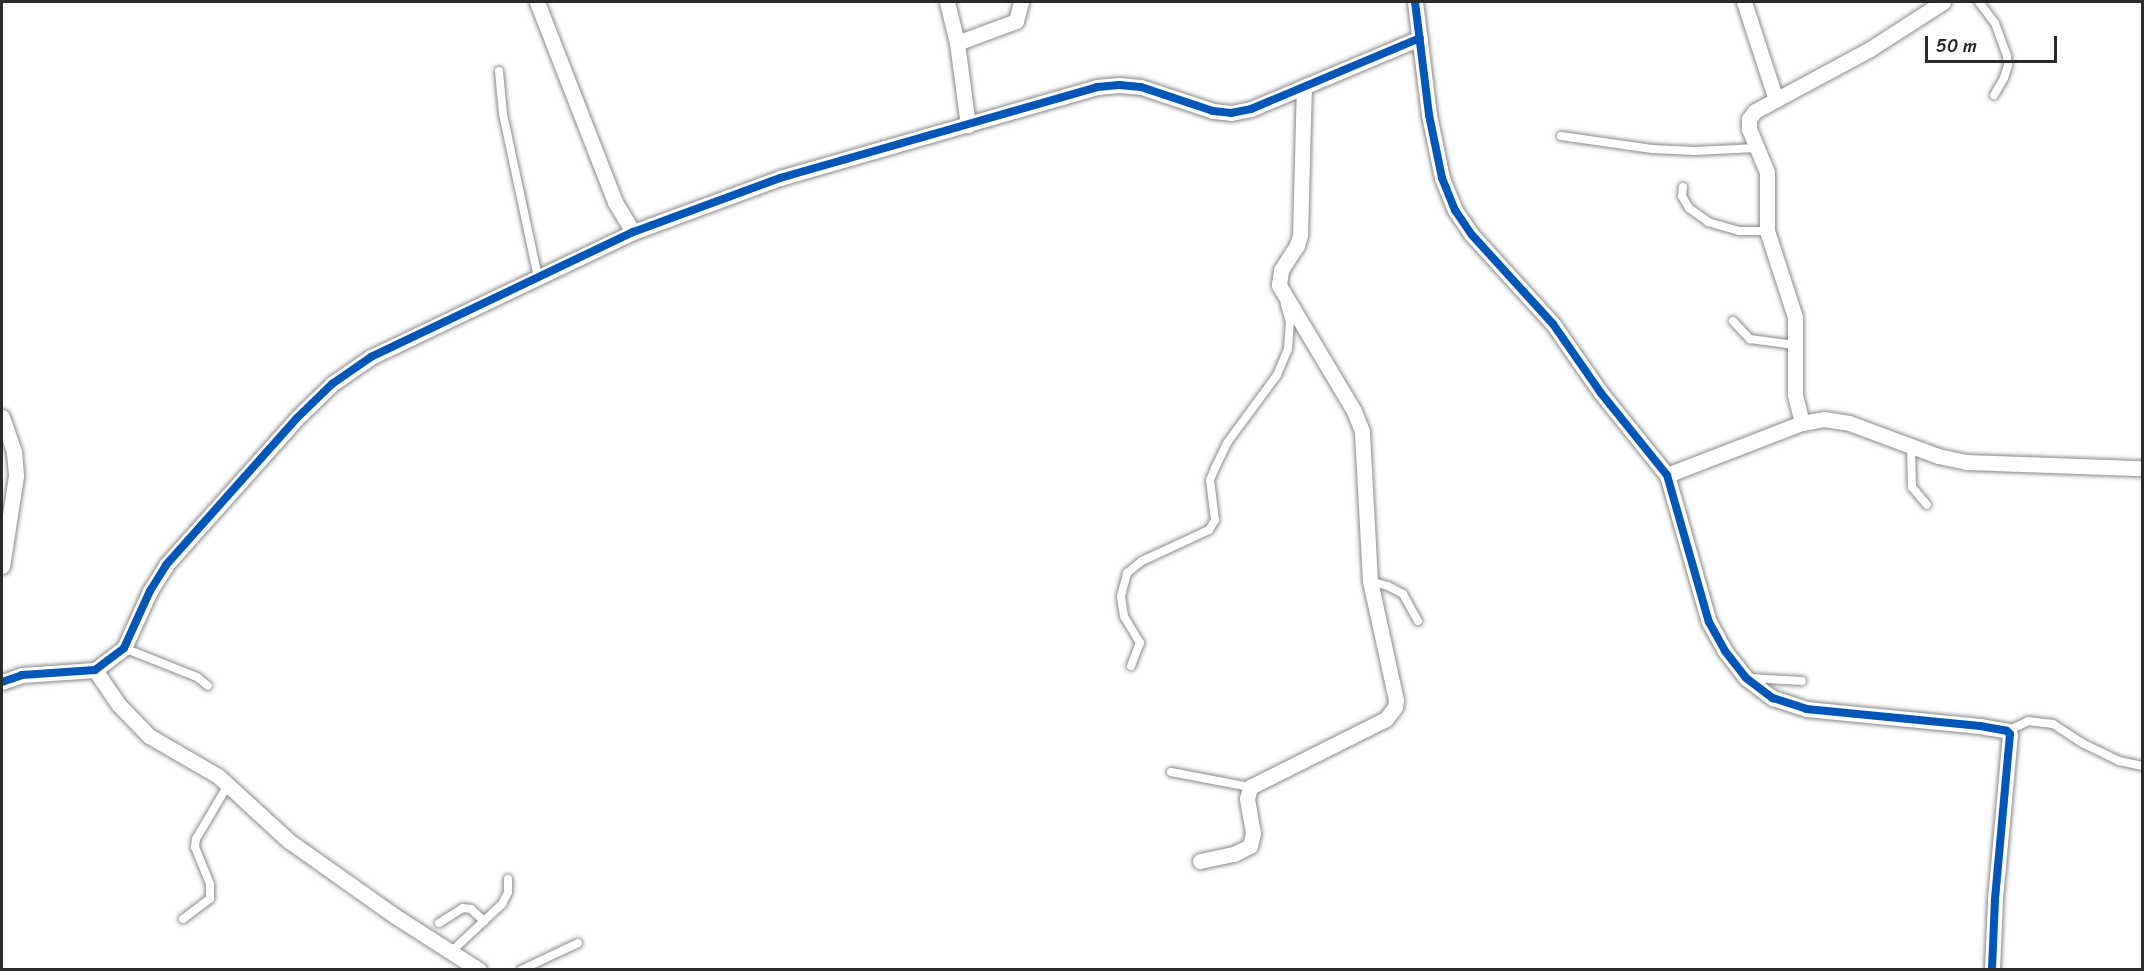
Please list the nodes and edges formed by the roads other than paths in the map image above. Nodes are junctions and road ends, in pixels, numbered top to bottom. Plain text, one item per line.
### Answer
1 (537, 2) edge
2 (947, 2) edge
3 (1021, 2) edge
4 (1415, 2) edge
5 (1744, 2) edge
6 (1943, 2) edge
7 (1979, 2) edge
8 (1420, 38) junction
9 (957, 43) junction
10 (499, 71) dead end
11 (1304, 87) junction
12 (1994, 95) dead end
13 (1776, 100) junction
14 (968, 124) junction
15 (1561, 136) dead end
16 (1757, 148) junction
17 (1683, 187) dead end
18 (1767, 231) junction
19 (633, 232) junction
20 (538, 277) junction
21 (1279, 285) junction
22 (1733, 321) dead end
23 (1795, 345) junction
24 (2, 417) edge
25 (1802, 423) junction
26 (1911, 446) junction
27 (2142, 468) edge
28 (1667, 475) junction
29 (1927, 505) dead end
30 (3, 544) edge
31 (2, 566) edge
32 (1370, 581) junction
33 (1418, 621) dead end
34 (124, 648) junction
35 (1131, 666) dead end
36 (95, 670) junction
37 (1746, 678) junction
38 (1802, 681) dead end
39 (2, 682) edge
40 (208, 686) dead end
41 (2007, 731) junction
42 (2142, 766) edge
43 (1171, 772) dead end
44 (228, 785) junction
45 (1250, 787) junction
46 (1200, 861) dead end
47 (508, 879) dead end
48 (183, 919) dead end
49 (484, 921) junction
50 (439, 923) dead end
51 (578, 943) dead end
52 (452, 951) junction
53 (479, 969) edge
54 (521, 969) edge
55 (1992, 969) edge

1 - 19 street
2 - 9 street
3 - 9 street
4 - 8 street
5 - 13 street
6 - 13 street
7 - 12 lane
8 - 11 street
8 - 28 street
9 - 14 street
10 - 20 lane
11 - 14 street
11 - 21 street
13 - 16 street
14 - 19 street
15 - 16 lane
16 - 18 street
17 - 18 lane
18 - 23 street
19 - 20 street
20 - 34 street
21 - 32 street
21 - 35 lane
22 - 23 lane
23 - 25 street
24 - 30 street
25 - 26 street
25 - 28 street
26 - 27 street
26 - 29 lane
28 - 37 street
30 - 31 street
32 - 33 lane
32 - 45 street
34 - 36 street
34 - 40 lane
36 - 39 street
36 - 44 street
37 - 38 lane
37 - 41 street
41 - 42 lane
41 - 55 street
43 - 45 lane
44 - 48 lane
44 - 52 street
45 - 46 street
47 - 49 lane
49 - 50 lane
49 - 52 lane
51 - 54 lane
52 - 53 street

